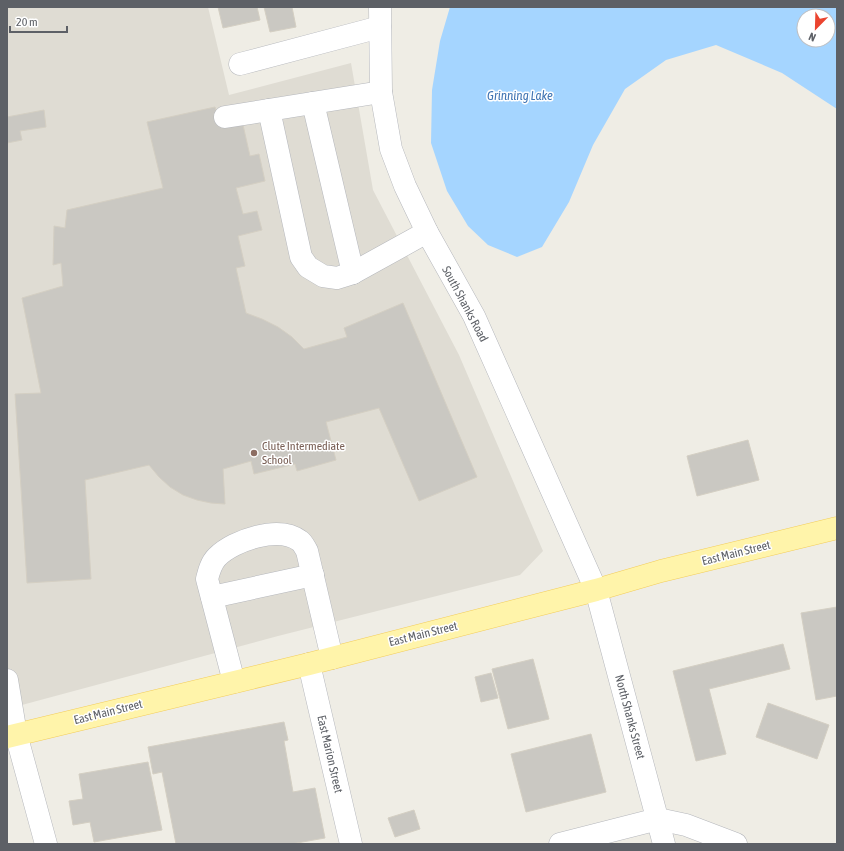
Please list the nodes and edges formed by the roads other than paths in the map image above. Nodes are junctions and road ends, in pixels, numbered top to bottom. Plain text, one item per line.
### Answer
1 (380, 17) edge
2 (240, 64) dead end
3 (381, 92) junction
4 (313, 103) junction
5 (269, 110) junction
6 (225, 116) dead end
7 (427, 232) junction
8 (353, 273) junction
9 (837, 528) edge
10 (313, 575) junction
11 (596, 590) junction
12 (212, 597) junction
13 (332, 658) junction
14 (309, 664) junction
15 (7, 680) edge
16 (234, 682) junction
17 (12, 736) edge
18 (658, 819) junction
19 (46, 844) edge
20 (351, 844) edge
21 (560, 844) edge
22 (664, 844) edge
23 (736, 844) edge

1 - 2 street
1 - 3 street, South Shanks Road
3 - 4 street
3 - 7 street, South Shanks Road
4 - 5 street
4 - 8 street
5 - 6 street
5 - 8 street
7 - 8 street
7 - 11 street, South Shanks Road
9 - 11 main road, East Main Street
10 - 12 street
10 - 12 street
10 - 13 street
11 - 13 main road, East Main Street
11 - 18 street, North Shanks Street
12 - 16 street
13 - 14 main road, East Main Street
14 - 16 main road, East Main Street
14 - 20 street, East Marion Street
15 - 17 street
16 - 17 main road, East Main Street
17 - 19 street
18 - 21 street
18 - 22 street, North Shanks Street
18 - 23 street

